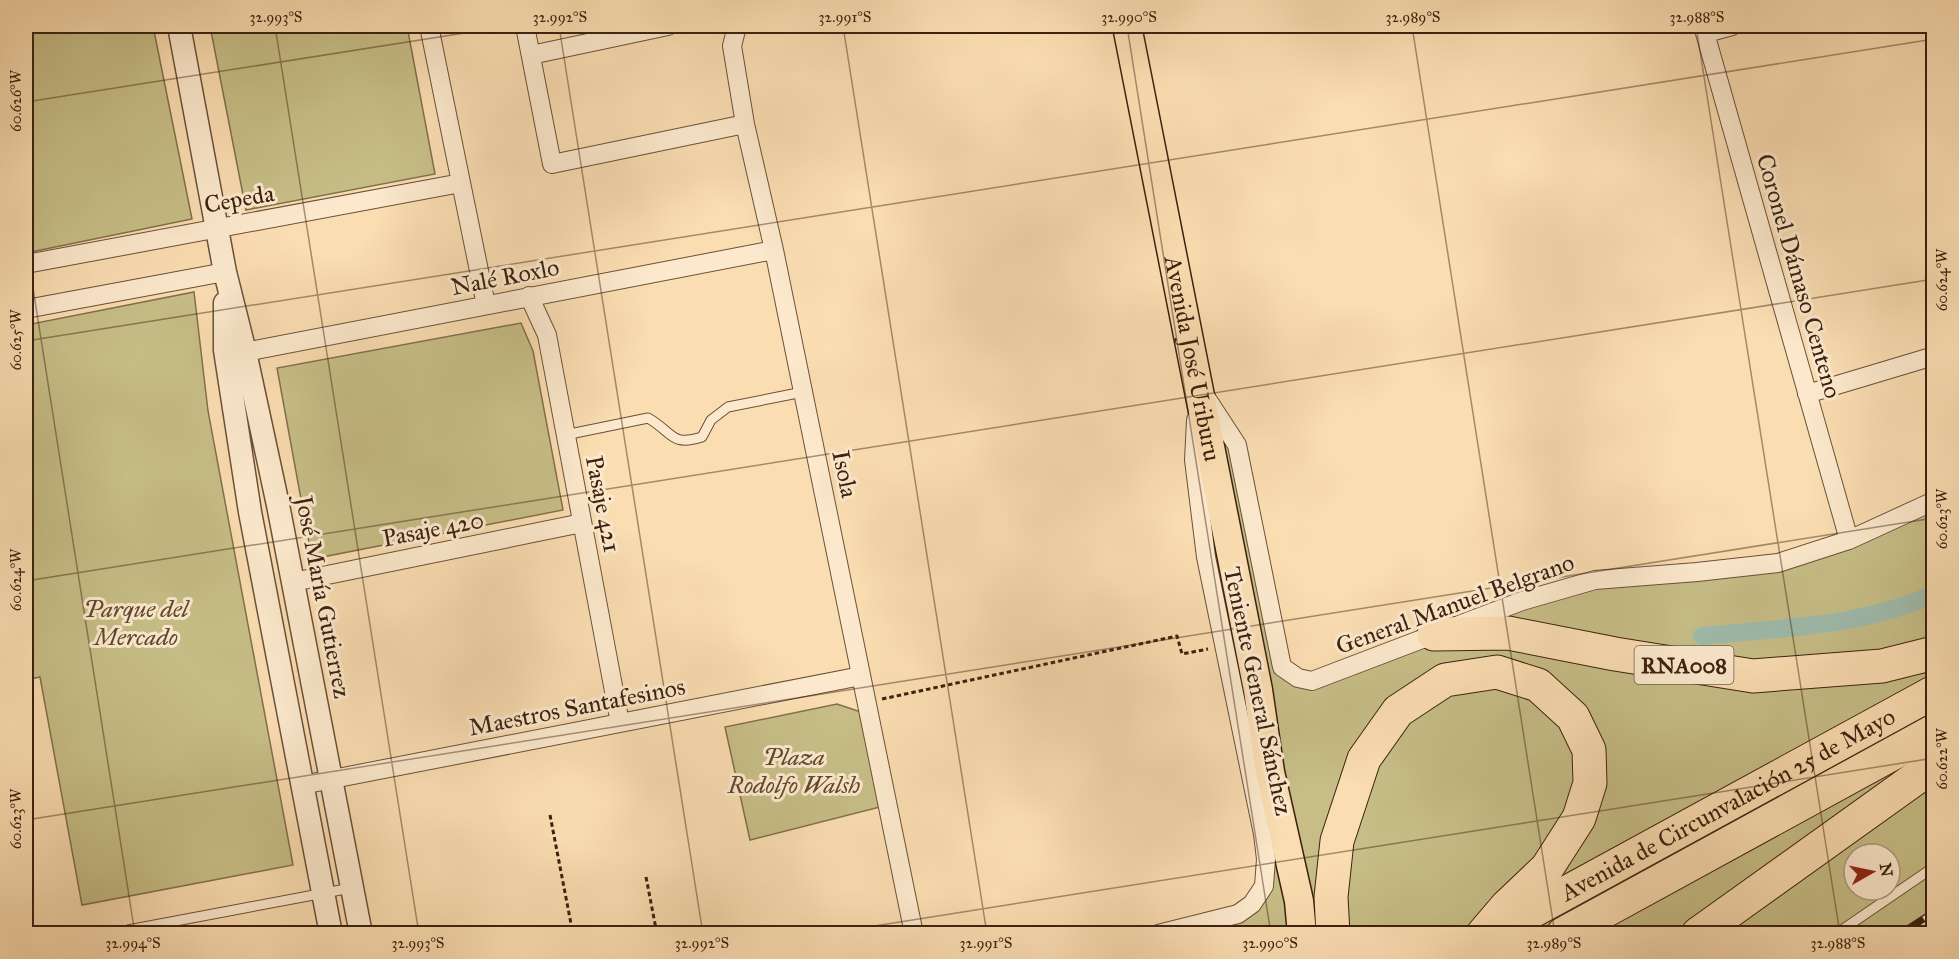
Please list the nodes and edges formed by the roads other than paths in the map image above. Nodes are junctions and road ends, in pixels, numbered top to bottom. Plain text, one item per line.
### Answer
1 (179, 26) edge
2 (429, 26) edge
3 (525, 26) edge
4 (668, 26) edge
5 (737, 26) edge
6 (1127, 26) edge
7 (1732, 26) edge
8 (1704, 29) edge
9 (531, 55) junction
10 (745, 124) junction
11 (461, 183) junction
12 (217, 227) junction
13 (774, 250) junction
14 (26, 264) edge
15 (225, 272) junction
16 (529, 296) junction
17 (486, 305) junction
18 (26, 309) edge
19 (246, 352) junction
20 (1934, 356) edge
21 (1197, 385) junction
22 (803, 392) junction
23 (1807, 394) junction
24 (566, 435) junction
25 (1934, 501) edge
26 (582, 523) junction
27 (1850, 540) junction
28 (293, 582) junction
29 (1434, 634) junction
30 (1934, 653) edge
31 (861, 676) junction
32 (1258, 690) junction
33 (1934, 692) edge
34 (620, 723) junction
35 (1934, 730) edge
36 (1934, 765) edge
37 (330, 780) junction
38 (302, 785) junction
39 (1934, 867) edge
40 (351, 888) junction
41 (323, 893) junction
42 (128, 930) dead end
43 (1701, 932) edge
44 (331, 933) edge
45 (361, 933) edge
46 (914, 933) edge
47 (1158, 933) edge
48 (1302, 933) edge
49 (1326, 933) edge
50 (1333, 933) edge
51 (1483, 933) edge
52 (1491, 933) edge
53 (1563, 933) edge
54 (1836, 933) edge

1 - 12 street, José María Gutierrez
2 - 11 street
3 - 9 street
4 - 9 street
5 - 10 street, Isola
6 - 21 main road, Avenida José Uriburu
7 - 8 street
8 - 23 street, Coronel Dámaso Centeno
9 - 10 street
10 - 13 street, Isola
11 - 12 street, Cepeda
11 - 17 street
12 - 14 street, Cepeda
12 - 15 street, José María Gutierrez
13 - 16 street, Nalé Roxlo
13 - 22 street, Isola
15 - 18 street
15 - 19 street, José María Gutierrez
15 - 38 street, José María Gutierrez
16 - 17 street, Nalé Roxlo
16 - 24 street, Pasaje 421
17 - 19 street, Nalé Roxlo
19 - 28 street, José María Gutierrez
20 - 23 street
21 - 29 street, General Manuel Belgrano
21 - 32 main road, Avenida José Uriburu
21 - 47 street, Teniente General Sánchez
22 - 24 lane
22 - 31 street, Isola
23 - 27 street, Coronel Dámaso Centeno
24 - 26 street, Pasaje 421
25 - 27 street, General Manuel Belgrano
26 - 28 street, Pasaje 420
26 - 34 street, Pasaje 421
27 - 29 street, General Manuel Belgrano
28 - 37 street, José María Gutierrez
29 - 30 highway, RNA008
31 - 34 street, Maestros Santafesinos
31 - 46 street, Isola
32 - 48 main road, Avenida José Uriburu
32 - 49 main road, Avenida José Uriburu
33 - 52 highway, Avenida de Circunvalación 25 de Mayo
34 - 37 street, Maestros Santafesinos
35 - 53 highway, Avenida de Circunvalación 25 de Mayo
36 - 43 highway
37 - 38 street, Maestros Santafesinos
37 - 40 street, José María Gutierrez
38 - 41 street, José María Gutierrez
39 - 54 lane
40 - 41 lane
40 - 45 street, José María Gutierrez
41 - 42 lane
41 - 44 street, José María Gutierrez
50 - 51 highway

